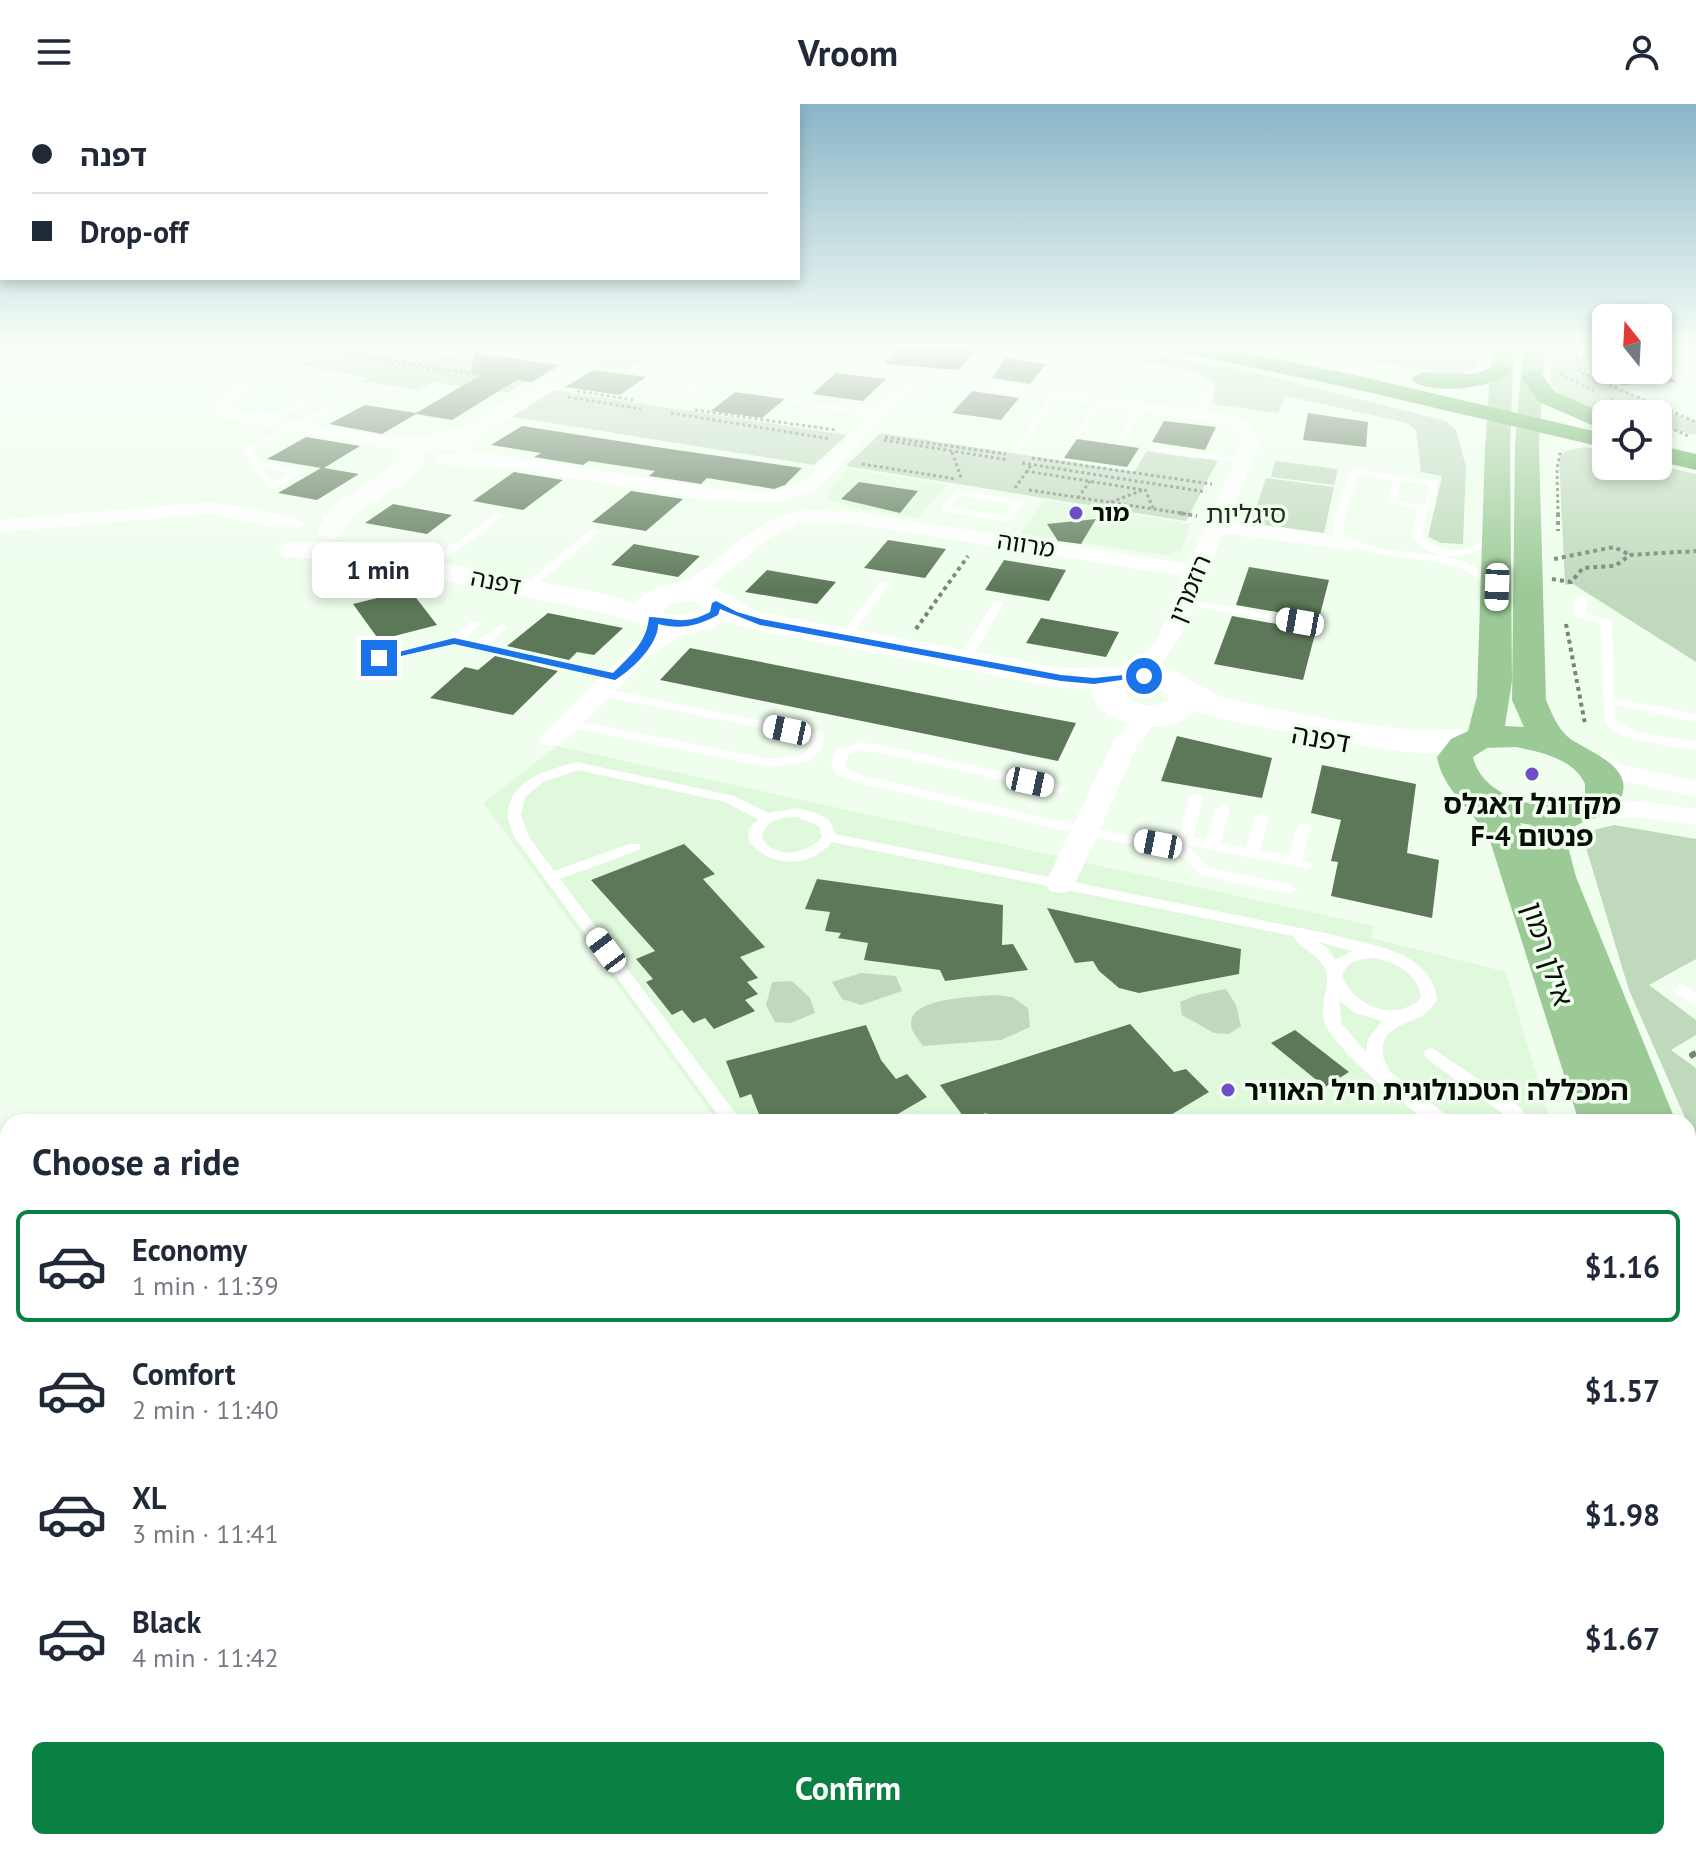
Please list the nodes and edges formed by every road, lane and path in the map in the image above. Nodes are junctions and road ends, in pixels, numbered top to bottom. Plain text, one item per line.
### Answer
1 (290, 426) edge
2 (294, 426) edge
3 (474, 426) edge
4 (776, 426) edge
5 (794, 426) edge
6 (869, 426) edge
7 (1033, 426) edge
8 (1083, 426) edge
9 (1128, 426) edge
10 (1240, 426) edge
11 (1497, 426) edge
12 (1528, 426) edge
13 (1529, 426) edge
14 (1672, 429) edge
15 (1078, 434) dead end
16 (858, 437) junction
17 (1592, 438) edge
18 (1672, 438) edge
19 (1121, 439) dead end
20 (1696, 442) edge
21 (1043, 446) dead end
22 (1019, 448) dead end
23 (1158, 450) dead end
24 (437, 451) junction
25 (951, 451) junction
26 (1672, 456) edge
27 (1035, 459) junction
28 (1244, 461) junction
29 (1696, 462) edge
30 (862, 464) dead end
31 (1031, 464) junction
32 (258, 466) dead end
33 (1026, 471) junction
34 (1397, 478) junction
35 (962, 480) junction
36 (1090, 481) junction
37 (975, 482) dead end
38 (1149, 483) junction
39 (1002, 486) dead end
40 (1015, 488) junction
41 (1144, 490) junction
42 (1231, 492) junction
43 (1078, 498) junction
44 (1006, 501) junction
45 (1110, 503) junction
46 (807, 505) junction
47 (1422, 507) junction
48 (945, 509) junction
49 (1153, 509) junction
50 (767, 510) junction
51 (501, 515) dead end
52 (1218, 522) junction
53 (335, 524) junction
54 (0, 526) edge
55 (266, 527) joint
56 (928, 530) junction
57 (596, 531) dead end
58 (297, 532) junction
59 (1498, 537) junction
60 (981, 538) junction
61 (1351, 544) junction
62 (1696, 551) edge
63 (1630, 555) junction
64 (436, 561) junction
65 (1197, 572) junction
66 (1540, 578) junction
67 (537, 579) junction
68 (885, 583) dead end
69 (1497, 587) junction
70 (1581, 598) dead end
71 (1184, 602) junction
72 (998, 603) dead end
73 (705, 606) junction
74 (657, 614) junction
75 (1300, 622) dead end
76 (476, 623) dead end
77 (502, 627) dead end
78 (845, 638) junction
79 (454, 641) junction
80 (479, 646) junction
81 (1165, 647) junction
82 (902, 648) junction
83 (379, 658) dead end
84 (964, 660) junction
85 (607, 684) junction
86 (1121, 692) junction
87 (1608, 700) junction
88 (1170, 701) junction
89 (1696, 718) edge
90 (559, 732) joint
91 (1479, 739) junction
92 (1126, 742) junction
93 (1696, 746) edge
94 (1566, 750) junction
95 (1060, 789) dead end
96 (1696, 789) edge
97 (1473, 790) junction
98 (1196, 798) dead end
99 (1223, 808) dead end
100 (1577, 813) junction
101 (1262, 817) dead end
102 (1696, 817) edge
103 (767, 818) junction
104 (1304, 827) dead end
105 (1085, 831) junction
106 (829, 837) junction
107 (1184, 844) junction
108 (1212, 845) junction
109 (634, 847) dead end
110 (1252, 853) junction
111 (551, 877) junction
112 (1060, 884) junction
113 (1290, 889) dead end
114 (1288, 931) junction
115 (1390, 956) junction
116 (1334, 976) junction
117 (1402, 1016) junction
118 (1432, 1054) dead end
119 (1388, 1078) junction
120 (727, 1114) edge
121 (1433, 1114) edge
122 (1514, 1114) edge
123 (1601, 1114) edge
124 (1648, 1114) edge

1 - 32 lane
2 - 24 street
3 - 24 street
4 - 16 path
5 - 16 path
6 - 16 street
7 - 22 lane
8 - 15 lane
9 - 19 lane
10 - 28 street, רוזמרין
11 - 59 main road
12 - 66 main road
13 - 17 highway
14 - 20 path
16 - 25 path
16 - 27 path
16 - 46 street
18 - 20 highway
21 - 27 path
23 - 28 lane
24 - 50 street
24 - 53 street
25 - 31 path
25 - 35 path
26 - 29 highway
27 - 31 path
27 - 42 path
28 - 42 street, רוזמרין
30 - 35 path
31 - 33 path
31 - 38 path
33 - 36 path
33 - 40 path
34 - 47 lane
34 - 47 lane
34 - 61 lane
35 - 37 path
36 - 41 path
36 - 43 path
38 - 41 path
38 - 42 path
39 - 40 path
40 - 43 path
40 - 44 path
41 - 45 path
41 - 49 path
42 - 52 street, רוזמרין
43 - 45 path
44 - 48 lane
44 - 48 lane
45 - 49 path
46 - 50 street
46 - 50 street, מרווה
46 - 56 street, מרווה
47 - 59 lane
48 - 56 lane
49 - 52 path
50 - 73 street
51 - 64 lane
52 - 61 street
52 - 65 street, רוזמרין
53 - 58 street
53 - 64 street, דפנה
54 - 55 street
55 - 58 street
56 - 60 street, מרווה
57 - 67 lane
58 - 74 street, דפנה
59 - 69 main road
60 - 65 street, מרווה
60 - 82 path
61 - 69 lane
62 - 63 path
63 - 66 path
63 - 66 path
64 - 67 street, דפנה
65 - 71 street, רוזמרין
66 - 94 main road
67 - 74 street, דפנה
68 - 78 lane
69 - 91 main road
70 - 87 lane
71 - 75 lane
71 - 81 street, רוזמרין
72 - 84 lane
73 - 74 street
73 - 74 street
73 - 78 street
73 - 86 street
74 - 85 street
76 - 79 lane
77 - 80 lane
78 - 82 street
79 - 80 lane
79 - 83 lane
80 - 85 lane
81 - 86 street, רוזמרין
81 - 88 street, רוזמרין
82 - 84 street
84 - 86 street
85 - 90 street
85 - 90 lane
86 - 88 street
86 - 92 street
87 - 89 lane
87 - 93 lane
88 - 91 street, דפנה
88 - 92 street
88 - 97 street, דפנה
91 - 94 main road
91 - 97 main road, אילן רמון
92 - 105 street
94 - 96 street
94 - 100 main road
95 - 105 lane
97 - 100 main road
97 - 123 main road, אילן רמון
98 - 107 lane
99 - 108 lane
100 - 102 street
100 - 124 main road, אילן רמון
101 - 110 lane
103 - 106 lane
103 - 106 lane
103 - 111 lane
104 - 110 lane
105 - 107 lane
105 - 112 street
106 - 112 lane
107 - 108 lane
107 - 113 lane
108 - 110 lane
109 - 111 lane
111 - 120 lane
112 - 114 lane
114 - 115 lane
114 - 116 lane
115 - 116 lane
115 - 117 lane
116 - 117 lane
116 - 119 lane
117 - 119 lane
118 - 122 lane
119 - 121 lane

